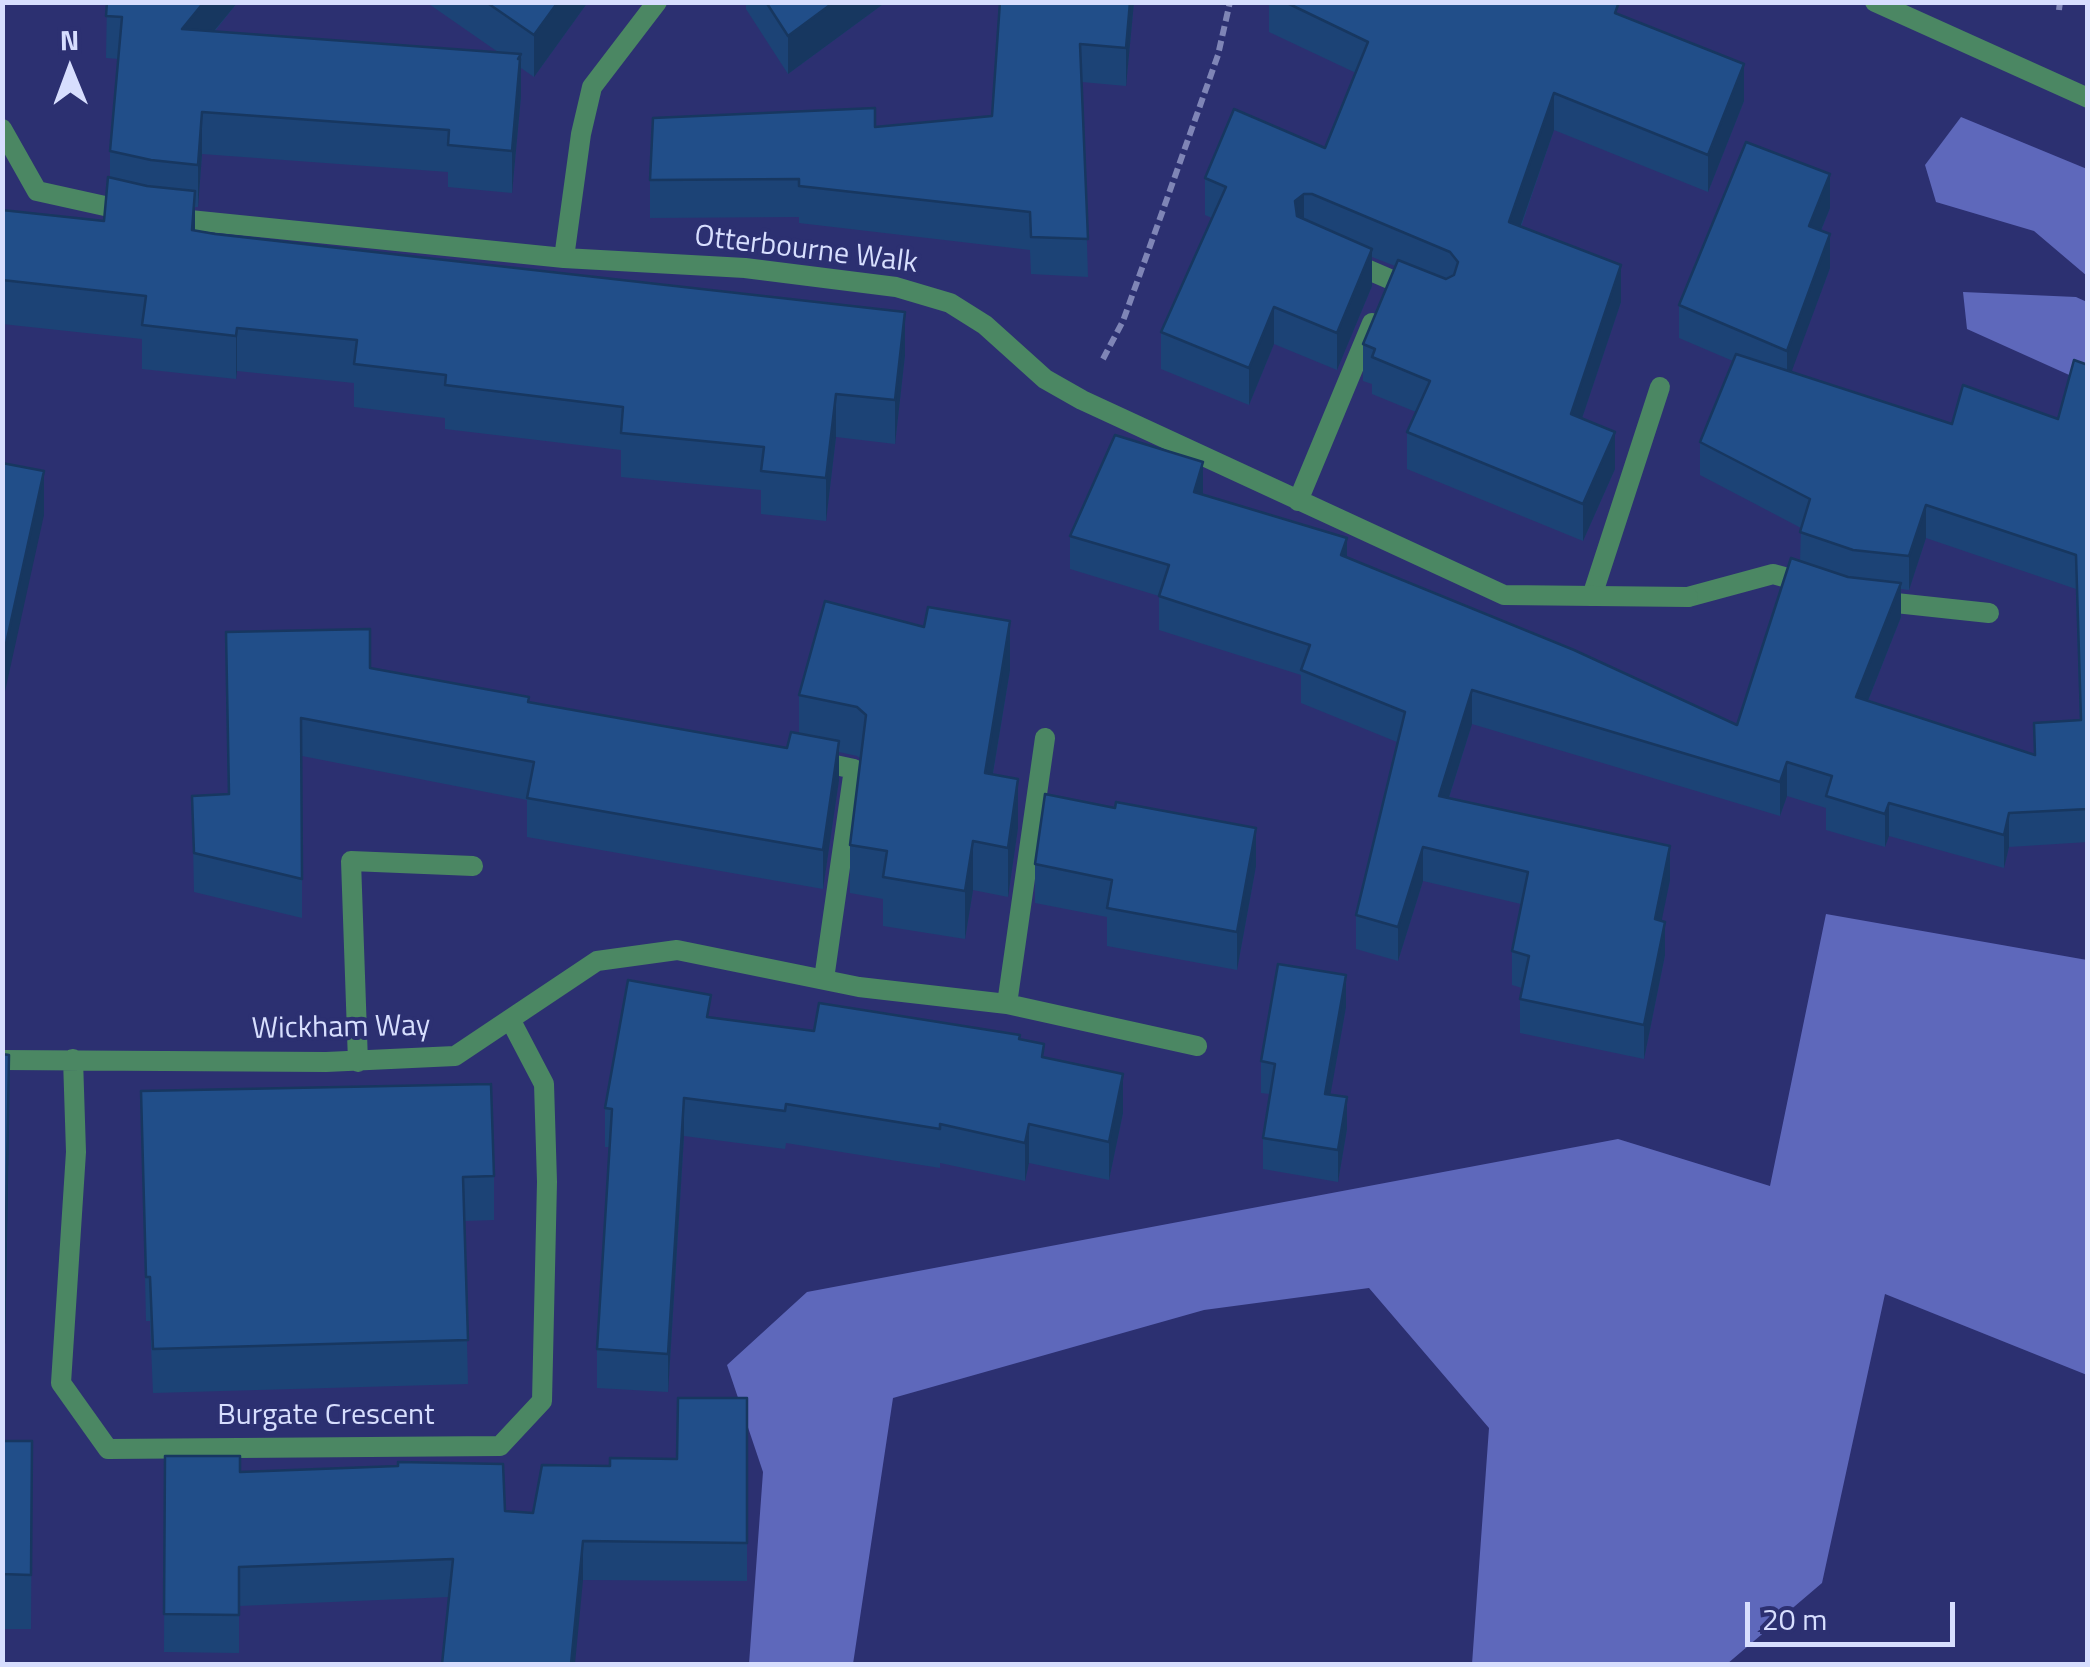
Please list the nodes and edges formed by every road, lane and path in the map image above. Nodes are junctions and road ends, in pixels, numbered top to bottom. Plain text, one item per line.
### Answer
1 (657, 2) edge
2 (1230, 2) edge
3 (1875, 2) edge
4 (2088, 98) edge
5 (2, 129) edge
6 (1323, 251) edge
7 (564, 258) junction
8 (1390, 280) junction
9 (1426, 295) edge
10 (1660, 387) dead end
11 (1082, 400) junction
12 (1298, 501) junction
13 (1592, 596) junction
14 (1989, 612) dead end
15 (1045, 738) dead end
16 (795, 757) edge
17 (474, 866) dead end
18 (824, 980) junction
19 (1007, 1004) junction
20 (512, 1021) junction
21 (1197, 1046) dead end
22 (2, 1060) edge
23 (73, 1060) junction
24 (358, 1062) junction

1 - 7 street
2 - 11 path
3 - 4 street
5 - 7 street, Otterbourne Walk
6 - 8 street
7 - 11 street, Otterbourne Walk
8 - 9 street
8 - 12 street
10 - 13 street
11 - 12 street, Otterbourne Walk
12 - 13 street, Otterbourne Walk
13 - 14 street, Otterbourne Walk
15 - 19 street
16 - 18 street
17 - 24 street
18 - 19 street, Wickham Way
18 - 20 street, Wickham Way
19 - 21 street, Wickham Way
20 - 23 street, Burgate Crescent
20 - 24 street, Wickham Way
22 - 23 street, Wickham Way
23 - 24 street, Wickham Way

